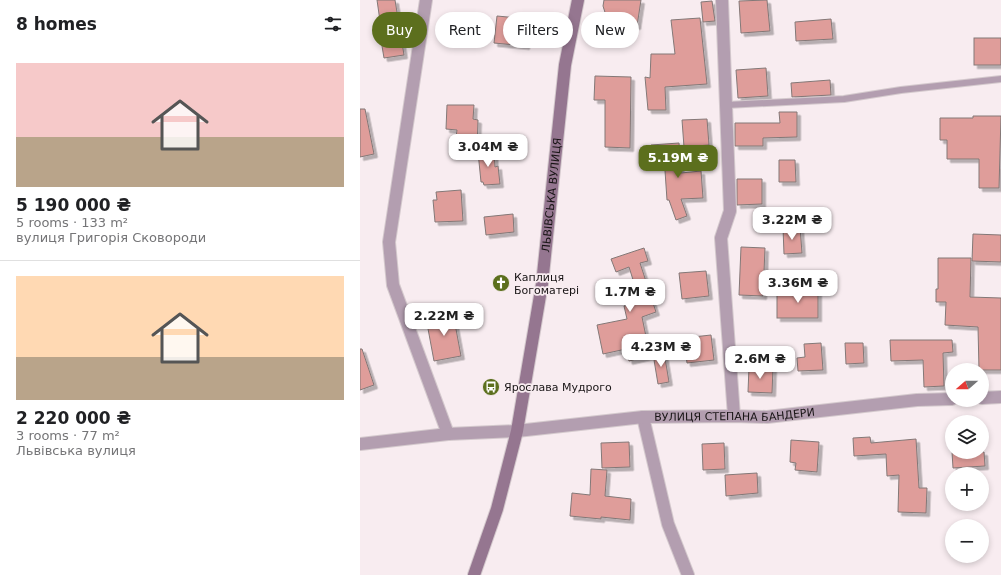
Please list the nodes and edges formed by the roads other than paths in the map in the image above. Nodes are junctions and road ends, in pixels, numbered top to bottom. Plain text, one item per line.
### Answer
1 (426, 0) edge
2 (578, 0) edge
3 (722, 0) edge
4 (1001, 79) edge
5 (727, 105) junction
6 (1001, 397) edge
7 (989, 398) edge
8 (945, 399) edge
9 (643, 416) junction
10 (734, 416) junction
11 (517, 431) junction
12 (448, 434) junction
13 (360, 444) edge
14 (474, 575) edge
15 (688, 575) edge

1 - 12 street
2 - 11 main road, ЛЬВІВСЬКА ВУЛИЦЯ
3 - 5 street
4 - 5 lane
5 - 10 street
6 - 7 street
8 - 10 street, ВУЛИЦЯ СТЕПАНА БАНДЕРИ
9 - 10 street, ВУЛИЦЯ СТЕПАНА БАНДЕРИ
9 - 11 street, ВУЛИЦЯ СТЕПАНА БАНДЕРИ
9 - 15 street
11 - 12 street, ВУЛИЦЯ СТЕПАНА БАНДЕРИ
11 - 14 main road, ЛЬВІВСЬКА ВУЛИЦЯ
12 - 13 street, ВУЛИЦЯ СТЕПАНА БАНДЕРИ

